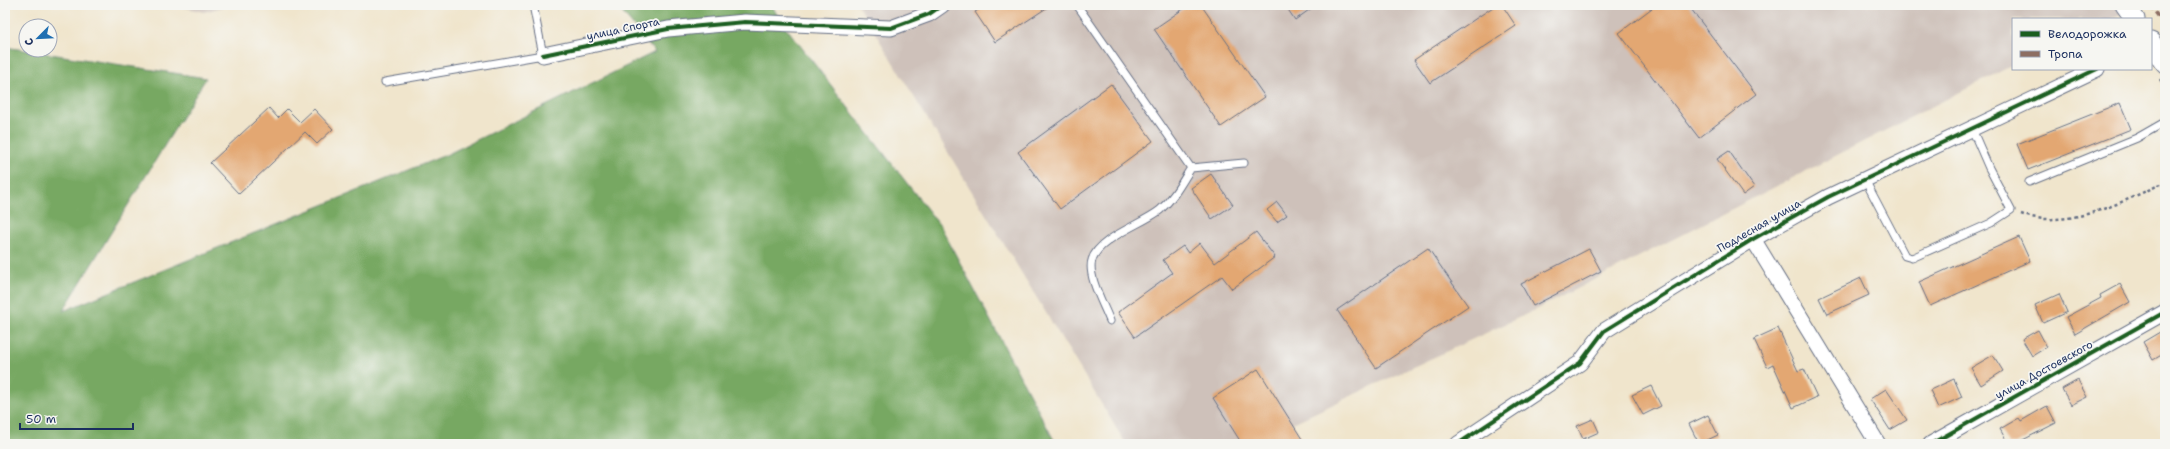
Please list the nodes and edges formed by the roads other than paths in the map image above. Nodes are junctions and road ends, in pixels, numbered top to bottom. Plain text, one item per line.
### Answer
1 (533, 5) edge
2 (942, 5) edge
3 (1077, 5) edge
4 (2125, 5) edge
5 (2134, 18) edge
6 (2152, 44) edge
7 (543, 56) junction
8 (2165, 63) edge
9 (2095, 70) edge
10 (385, 82) dead end
11 (2165, 122) edge
12 (1972, 128) junction
13 (1244, 163) dead end
14 (1191, 168) junction
15 (1865, 180) junction
16 (2029, 182) dead end
17 (1753, 239) junction
18 (2165, 312) edge
19 (1110, 321) dead end
20 (1458, 444) edge
21 (1878, 444) edge
22 (1931, 444) edge

1 - 7 lane
2 - 7 street, улица Спорта
3 - 14 lane
4 - 5 street
6 - 8 street
7 - 10 lane, улица Спорта
9 - 12 street, Подлесная улица
11 - 16 lane
12 - 15 street, Подлесная улица
12 - 15 lane
13 - 14 lane
14 - 19 lane
15 - 17 street, Подлесная улица
17 - 20 street, Подлесная улица
17 - 21 street
18 - 22 street, улица Достоевского

